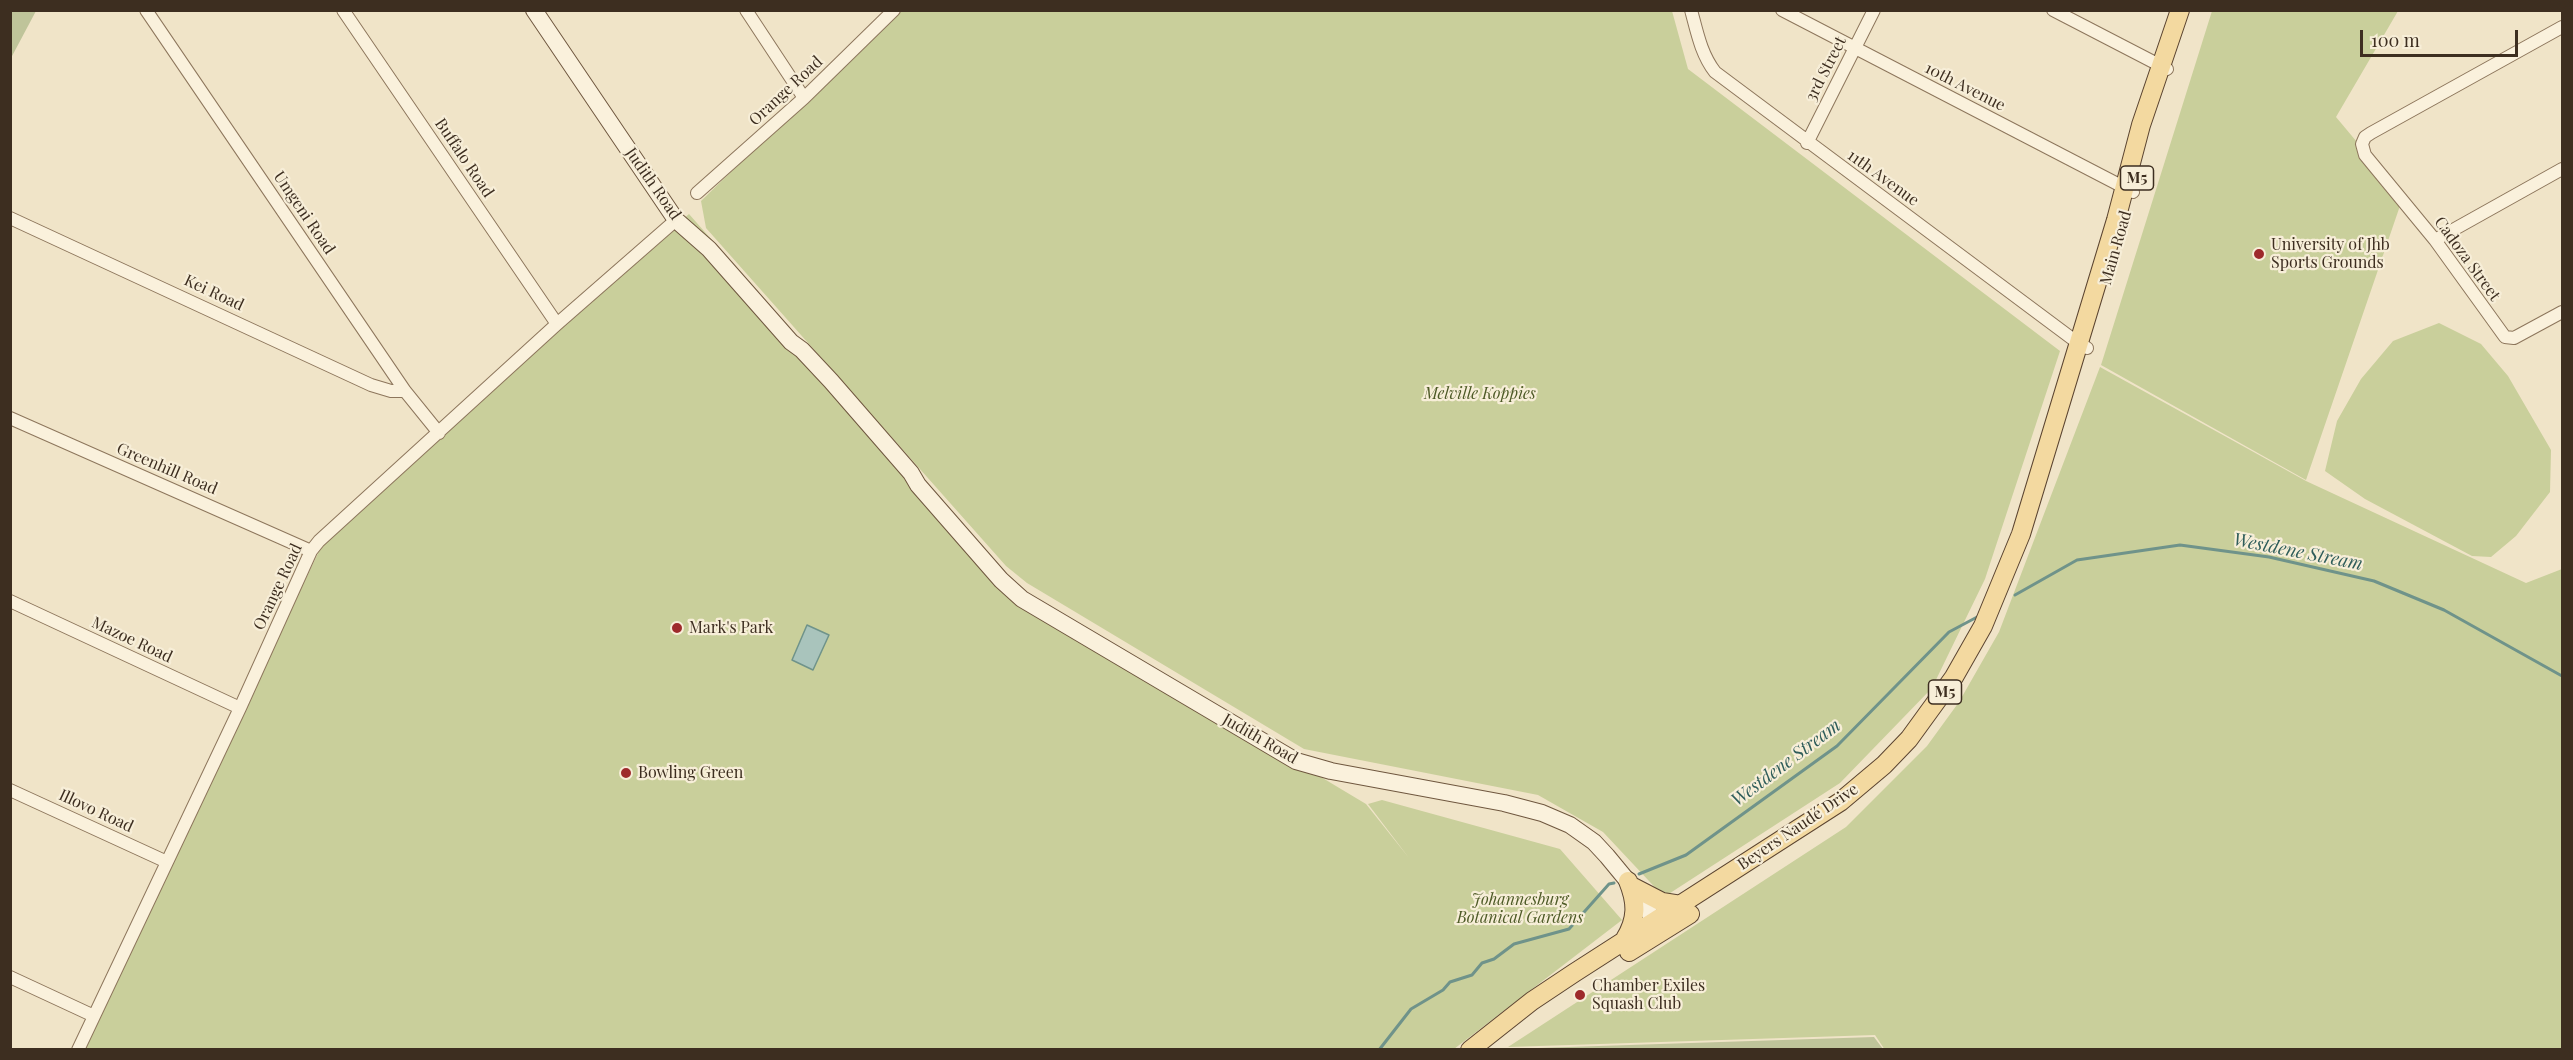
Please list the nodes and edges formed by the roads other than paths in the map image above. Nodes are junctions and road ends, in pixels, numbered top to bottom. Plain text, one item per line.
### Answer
1 (146, 10) edge
2 (343, 10) edge
3 (534, 10) edge
4 (746, 10) edge
5 (894, 10) edge
6 (1691, 10) edge
7 (1782, 10) edge
8 (1874, 10) edge
9 (2053, 10) edge
10 (2180, 10) edge
11 (2190, 10) edge
12 (2562, 27) edge
13 (1855, 49) junction
14 (2164, 67) junction
15 (804, 98) junction
16 (1807, 143) junction
17 (2562, 169) edge
18 (2129, 190) junction
19 (697, 193) dead end
20 (10, 218) edge
21 (676, 220) junction
22 (2435, 240) junction
23 (2562, 312) edge
24 (557, 324) junction
25 (2083, 345) junction
26 (405, 391) junction
27 (10, 418) edge
28 (439, 433) junction
29 (311, 551) junction
30 (10, 601) edge
31 (240, 708) junction
32 (10, 790) edge
33 (167, 862) junction
34 (1631, 884) junction
35 (1681, 905) junction
36 (1657, 927) junction
37 (1624, 941) junction
38 (10, 977) edge
39 (94, 1016) junction
40 (78, 1050) edge
41 (1470, 1050) edge
42 (1485, 1050) edge

1 - 26 street, Umgeni Road
2 - 24 street, Buffalo Road
3 - 21 street, Judith Road
4 - 15 street
5 - 15 street, Orange Road
6 - 16 street, 11th Avenue
7 - 13 street, 10th Avenue
8 - 13 street, 3rd Street
9 - 14 street
10 - 14 main road, Main Road / M5
11 - 14 main road, Main Road / M5
12 - 22 street, Cadoza Street
13 - 16 street, 3rd Street
13 - 18 street, 10th Avenue
14 - 18 main road, Main Road / M5
15 - 19 street, Orange Road
16 - 25 street, 11th Avenue
17 - 22 street
18 - 25 main road, Main Road / M5
20 - 26 street, Kei Road
21 - 24 street, Orange Road
21 - 34 street, Judith Road
22 - 23 street, Cadoza Street
24 - 28 street, Orange Road
25 - 35 main road, Beyers Naudé Drive / M5
25 - 36 main road, Beyers Naudé Drive / M5
26 - 28 street, Umgeni Road
27 - 29 street, Greenhill Road
28 - 29 street, Orange Road
29 - 31 street, Orange Road
30 - 31 street, Mazoe Road
31 - 33 street, Orange Road
32 - 33 street, Illovo Road
33 - 39 street, Orange Road
34 - 35 main road
34 - 36 street, Judith Road
34 - 37 main road
35 - 36 main road, Beyers Naudé Drive / M5
36 - 37 main road, Beyers Naudé Drive / M5
36 - 42 main road, Beyers Naudé Drive / M5
37 - 41 main road, Beyers Naudé Drive / M5
38 - 39 street
39 - 40 street, Orange Road

